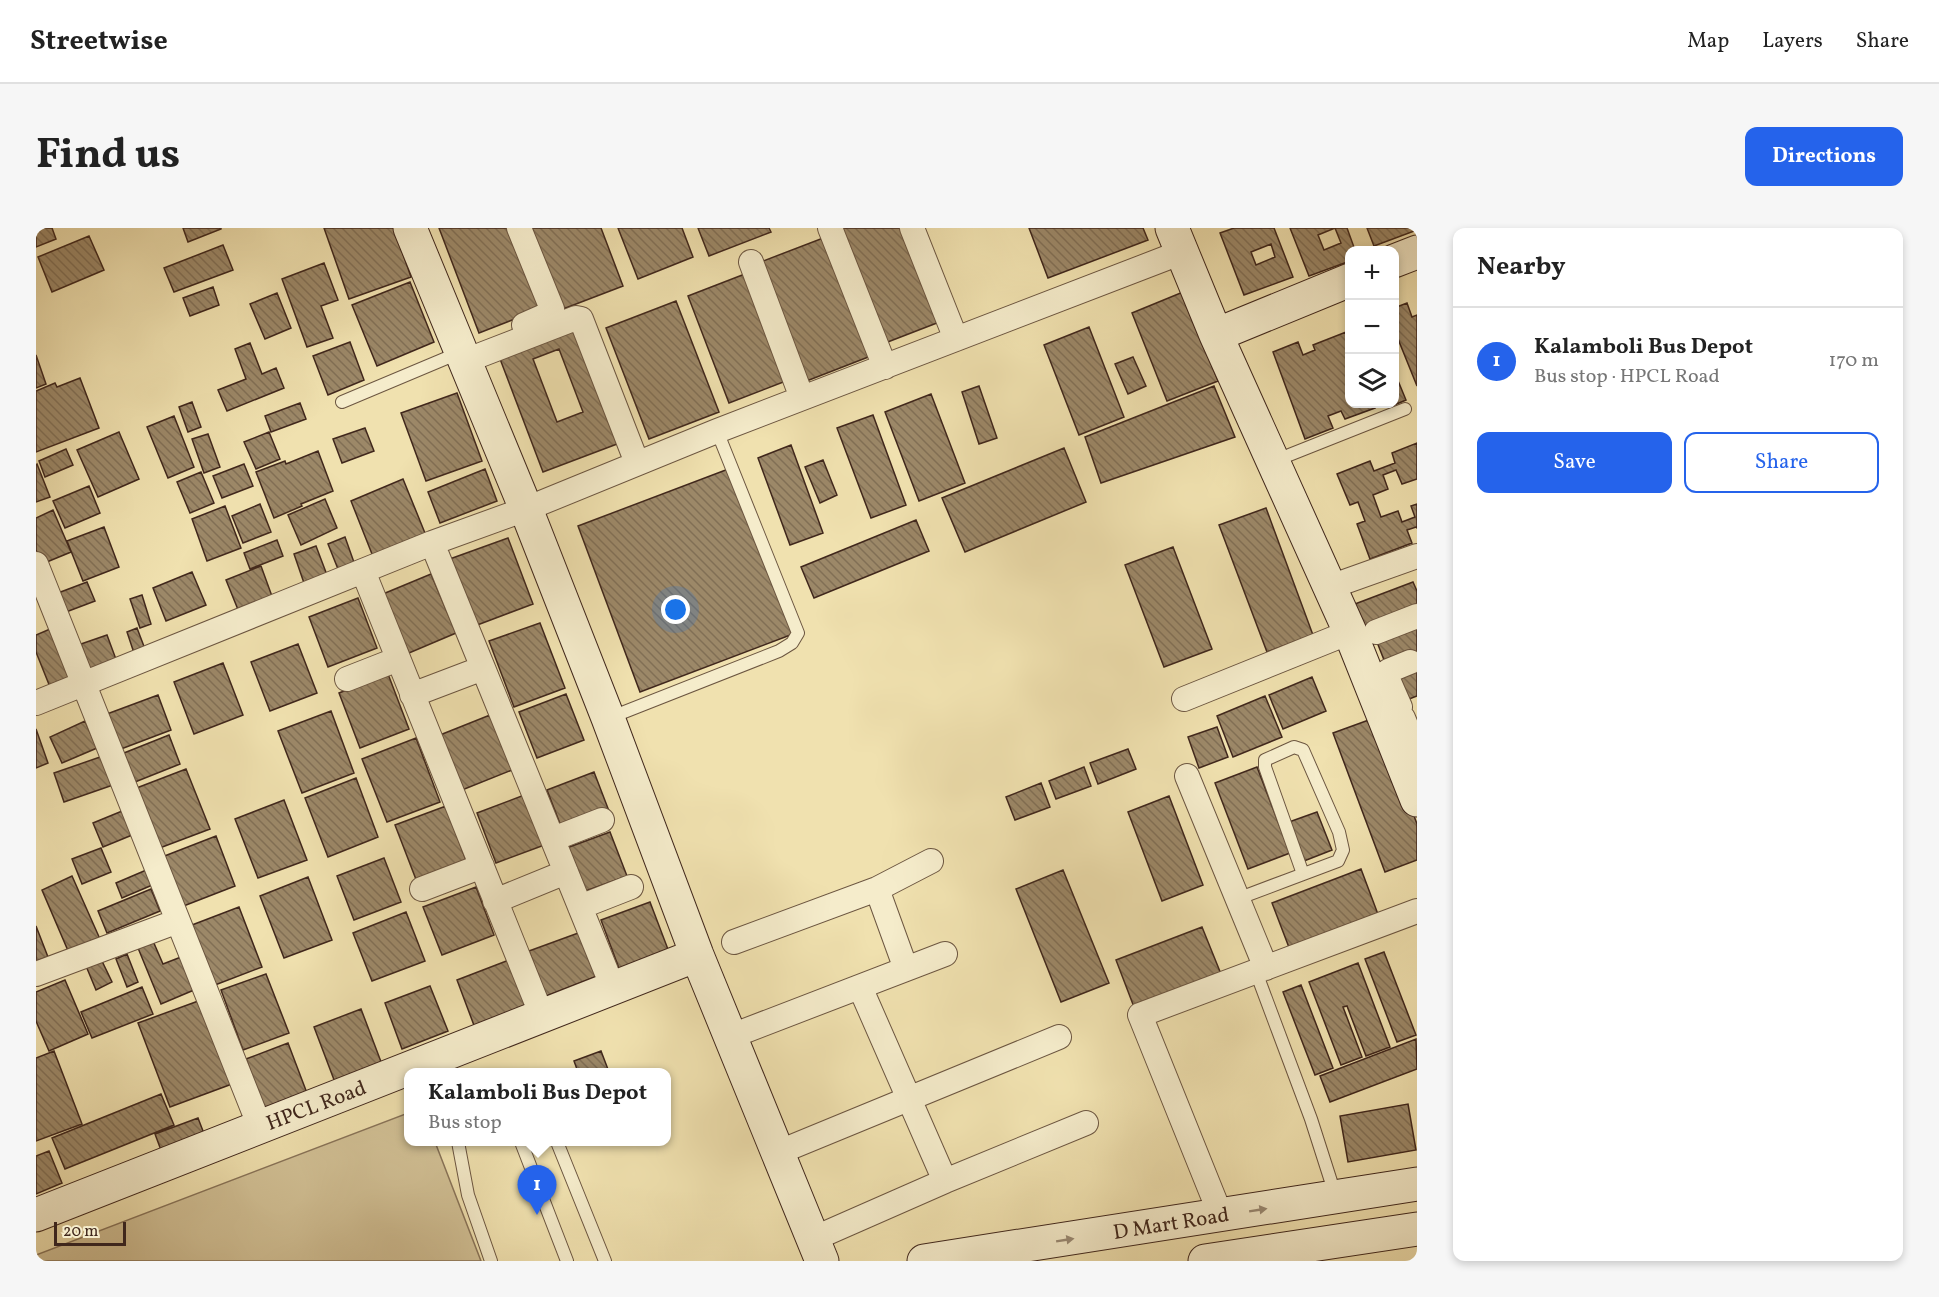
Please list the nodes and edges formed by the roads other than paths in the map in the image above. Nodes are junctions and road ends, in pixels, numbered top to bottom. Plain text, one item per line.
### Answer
1 (410, 228) edge
2 (519, 228) edge
3 (830, 228) edge
4 (912, 228) edge
5 (1177, 240) edge
6 (1417, 252) edge
7 (1399, 259) edge
8 (751, 262) dead end
9 (1345, 282) edge
10 (1216, 335) junction
11 (956, 339) junction
12 (464, 356) junction
13 (885, 367) junction
14 (802, 398) junction
15 (342, 402) dead end
16 (1405, 410) dead end
17 (717, 431) junction
18 (1273, 462) junction
19 (637, 463) junction
20 (526, 509) junction
21 (432, 543) junction
22 (1417, 556) edge
23 (36, 564) edge
24 (363, 571) junction
25 (1330, 586) junction
26 (1417, 616) edge
27 (1363, 632) junction
28 (398, 659) junction
29 (1410, 662) dead end
30 (483, 668) junction
31 (347, 678) dead end
32 (83, 683) junction
33 (412, 695) junction
34 (1184, 699) dead end
35 (36, 703) edge
36 (1401, 710) edge
37 (608, 718) junction
38 (1410, 748) edge
39 (1187, 776) dead end
40 (1415, 791) edge
41 (603, 820) dead end
42 (553, 839) junction
43 (932, 861) dead end
44 (482, 866) junction
45 (566, 872) junction
46 (1303, 874) junction
47 (631, 887) dead end
48 (422, 889) dead end
49 (876, 889) junction
50 (1237, 899) junction
51 (495, 901) junction
52 (580, 907) junction
53 (1417, 911) edge
54 (178, 921) junction
55 (734, 942) dead end
56 (945, 954) dead end
57 (697, 955) junction
58 (906, 969) junction
59 (1261, 970) junction
60 (36, 974) edge
61 (860, 987) junction
62 (613, 988) junction
63 (542, 1016) junction
64 (729, 1037) junction
65 (1059, 1037) dead end
66 (410, 1068) edge
67 (404, 1070) edge
68 (909, 1098) junction
69 (1086, 1123) dead end
70 (260, 1127) junction
71 (459, 1146) edge
72 (523, 1146) edge
73 (559, 1146) edge
74 (777, 1152) junction
75 (945, 1181) junction
76 (1417, 1185) edge
77 (1336, 1197) junction
78 (36, 1215) edge
79 (1221, 1216) junction
80 (1417, 1229) edge
81 (817, 1250) edge
82 (1333, 1252) edge
83 (491, 1261) edge
84 (567, 1261) edge
85 (605, 1261) edge
86 (924, 1261) edge
87 (1205, 1261) edge

1 - 12 street
2 - 12 street
3 - 13 street
4 - 11 street
5 - 10 street
5 - 11 street
6 - 7 street
8 - 14 street
9 - 10 street
10 - 18 street
11 - 13 street
12 - 15 lane
12 - 19 street
12 - 20 street
13 - 14 street
14 - 17 street
16 - 18 lane
17 - 19 street
17 - 37 lane
18 - 25 street
19 - 20 street
20 - 21 street
20 - 37 street
21 - 24 street
21 - 30 street
22 - 25 street
23 - 32 street
24 - 28 street
24 - 32 street
25 - 27 street
26 - 27 street
27 - 34 street
27 - 36 street
28 - 31 street
28 - 33 street
29 - 36 street
30 - 33 street
30 - 42 street
32 - 35 street
32 - 54 street
33 - 44 street
36 - 38 street
37 - 57 street
38 - 40 street
39 - 50 street
41 - 42 street
42 - 45 street
43 - 49 street
44 - 48 street
44 - 51 street
45 - 51 street
45 - 52 street
46 - 46 lane
46 - 50 lane
47 - 52 street
49 - 55 street
49 - 58 street
50 - 59 street
51 - 63 street
52 - 62 street
53 - 59 street
54 - 60 street
54 - 70 street
56 - 58 street
57 - 62 street, HPCL Road
57 - 64 street
58 - 61 street
59 - 77 lane
59 - 79 street
61 - 64 street
61 - 68 street
62 - 63 street, HPCL Road
63 - 66 street, HPCL Road
64 - 74 street
65 - 68 street
67 - 70 street, HPCL Road
68 - 74 street
68 - 75 street
69 - 75 street
70 - 78 street, HPCL Road
71 - 83 lane
72 - 84 lane
73 - 85 lane
74 - 81 street
75 - 81 street
76 - 77 street, D Mart Road
79 -> 77 street, D Mart Road
86 -> 79 street, D Mart Road
80 - 82 street, D Mart Road
82 - 87 street, D Mart Road

